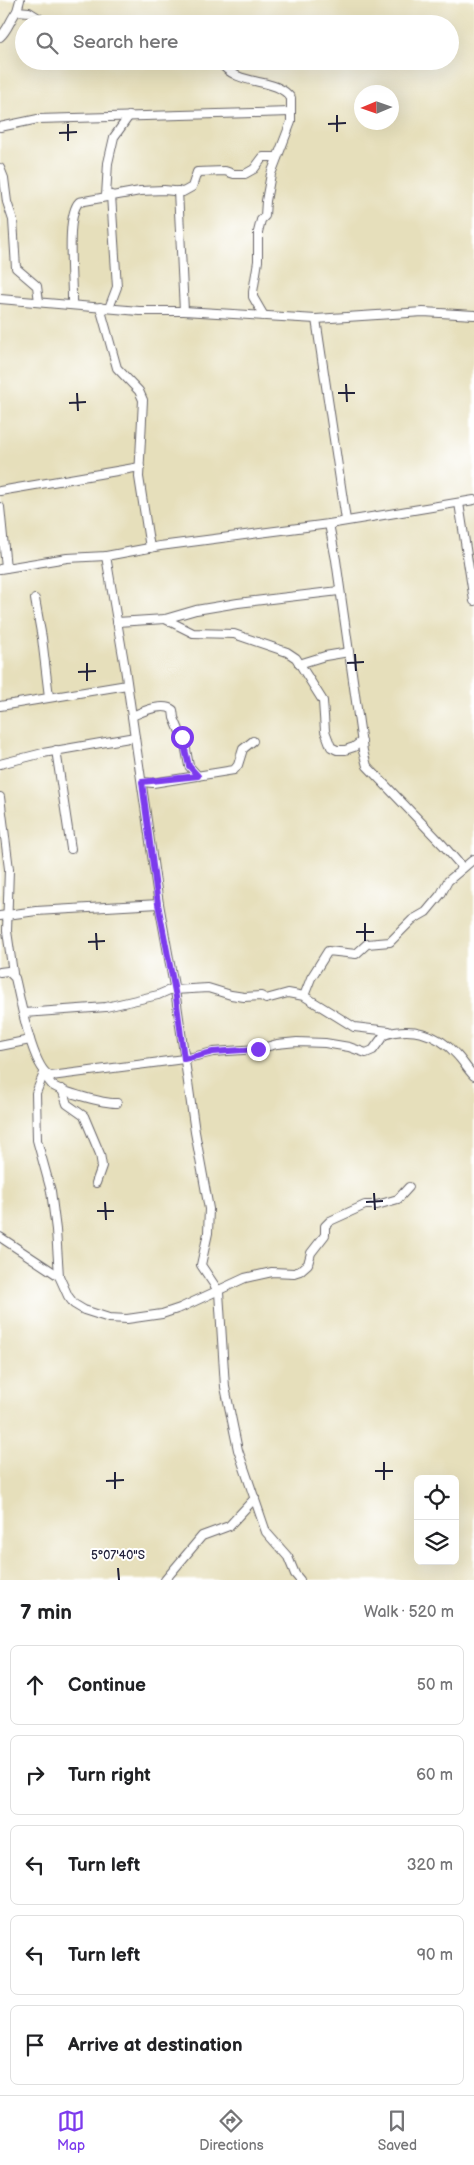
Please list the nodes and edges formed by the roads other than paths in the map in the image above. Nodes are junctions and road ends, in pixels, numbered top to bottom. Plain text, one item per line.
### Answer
1 (20, 0) edge
2 (17, 12) junction
3 (34, 15) edge
4 (0, 37) edge
5 (227, 70) edge
6 (291, 112) junction
7 (130, 116) junction
8 (0, 127) edge
9 (277, 157) junction
10 (0, 168) edge
11 (178, 192) junction
12 (108, 196) junction
13 (0, 299) edge
14 (39, 302) junction
15 (72, 304) junction
16 (100, 307) junction
17 (109, 308) junction
18 (184, 311) junction
19 (474, 315) edge
20 (264, 316) junction
21 (316, 319) junction
22 (140, 467) junction
23 (0, 492) edge
24 (474, 500) edge
25 (459, 503) junction
26 (0, 507) edge
27 (346, 520) junction
28 (329, 524) junction
29 (150, 548) junction
30 (106, 556) junction
31 (3, 569) edge
32 (339, 591) junction
33 (34, 600) dead end
34 (474, 601) edge
35 (166, 619) junction
36 (117, 622) junction
37 (349, 652) junction
38 (299, 664) junction
39 (127, 685) junction
40 (48, 698) junction
41 (0, 706) edge
42 (132, 716) junction
43 (135, 737) junction
44 (253, 741) dead end
45 (362, 741) junction
46 (56, 750) junction
47 (0, 764) edge
48 (198, 776) junction
49 (142, 782) junction
50 (0, 797) edge
51 (2, 838) edge
52 (71, 849) dead end
53 (474, 859) edge
54 (463, 868) junction
55 (158, 904) junction
56 (4, 915) edge
57 (0, 972) edge
58 (13, 973) junction
59 (174, 989) junction
60 (304, 996) junction
61 (24, 1013) junction
62 (395, 1032) junction
63 (30, 1040) junction
64 (0, 1046) edge
65 (184, 1059) junction
66 (45, 1074) junction
67 (474, 1076) edge
68 (62, 1089) junction
69 (117, 1103) dead end
70 (96, 1183) dead end
71 (409, 1187) dead end
72 (0, 1237) edge
73 (59, 1276) junction
74 (219, 1292) junction
75 (255, 1498) junction
76 (165, 1580) edge
77 (300, 1580) edge

1 - 2 street
2 - 3 street
2 - 4 street
5 - 6 street
6 - 7 street
6 - 9 street
7 - 8 street
7 - 12 street
9 - 11 street
9 - 20 street
10 - 14 street
11 - 12 street
11 - 18 street
12 - 15 street
12 - 17 street
13 - 14 street
14 - 15 street
15 - 16 street
16 - 17 street
16 - 22 street
17 - 18 street
18 - 20 street
19 - 21 street
20 - 21 street
21 - 27 street
22 - 23 street
22 - 29 street
24 - 25 street
25 - 27 street
25 - 34 street
26 - 31 street
27 - 28 street
28 - 29 street
28 - 32 street
29 - 30 street
30 - 31 street
30 - 36 street
32 - 35 street
32 - 37 street
33 - 40 street
35 - 36 street
35 - 38 street
36 - 39 street
37 - 38 street
37 - 45 street
38 - 45 street
39 - 40 street
39 - 42 street
40 - 41 street
42 - 43 street
42 - 48 street
43 - 46 street
43 - 49 street
44 - 48 street
45 - 54 street
46 - 47 street
46 - 52 street
48 - 49 street
49 - 55 street
50 - 51 street
51 - 56 street
53 - 54 street
54 - 60 street
55 - 56 street
55 - 59 street
56 - 58 street
57 - 58 street
58 - 61 street
59 - 60 street
59 - 61 street
59 - 65 street
60 - 62 street
61 - 63 street
62 - 65 street
62 - 67 street
63 - 64 street
63 - 66 street
65 - 66 street
65 - 74 street
66 - 68 street
66 - 73 street
68 - 69 street
68 - 70 street
71 - 74 street
72 - 73 street
73 - 74 street
74 - 75 street
75 - 76 street
75 - 77 street

